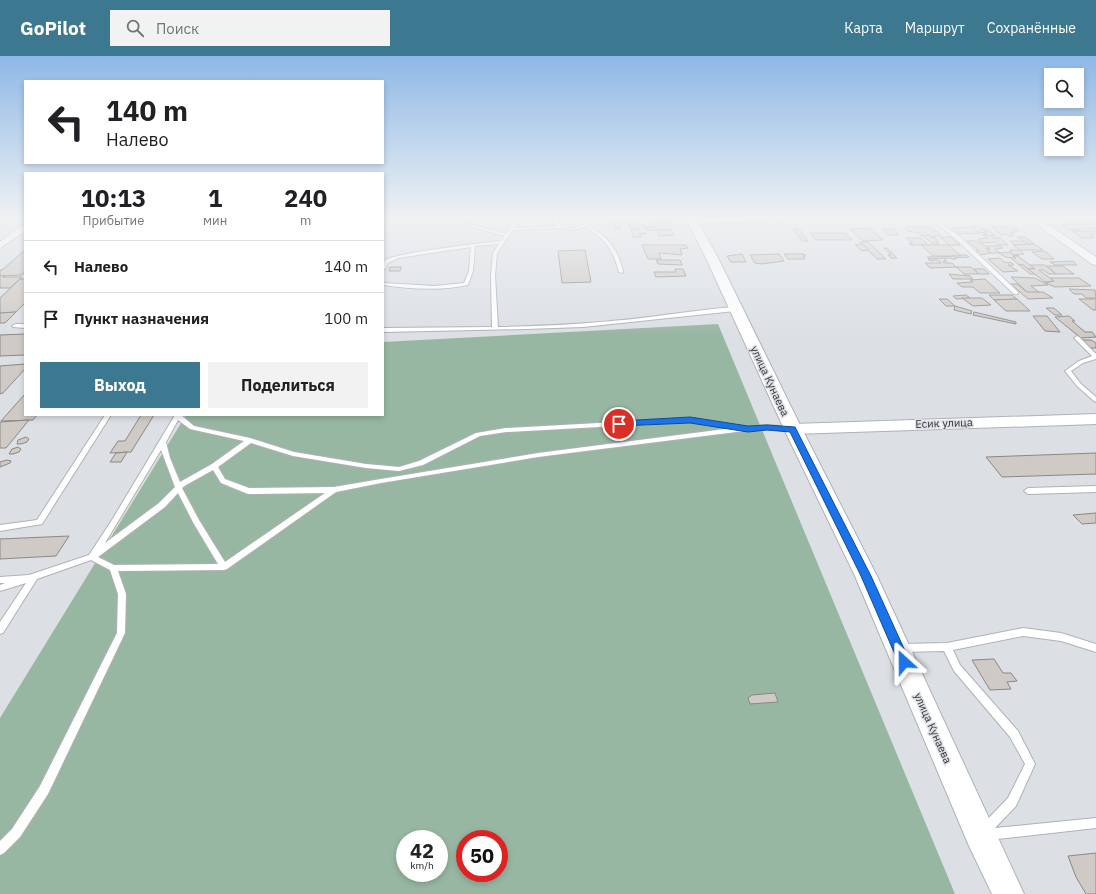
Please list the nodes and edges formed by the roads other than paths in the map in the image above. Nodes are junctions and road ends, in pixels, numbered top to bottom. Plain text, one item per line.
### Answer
1 (403, 256) edge
2 (472, 256) edge
3 (496, 256) edge
4 (615, 256) edge
5 (711, 256) edge
6 (976, 256) edge
7 (1087, 256) edge
8 (1096, 262) edge
9 (384, 267) edge
10 (621, 272) dead end
11 (384, 284) edge
12 (1016, 293) dead end
13 (736, 309) junction
14 (15, 326) dead end
15 (24, 326) edge
16 (495, 328) junction
17 (384, 330) edge
18 (1077, 338) dead end
19 (1096, 357) edge
20 (1096, 400) edge
21 (107, 416) edge
22 (177, 416) edge
23 (179, 416) edge
24 (1096, 419) edge
25 (748, 429) junction
26 (792, 429) junction
27 (250, 440) junction
28 (162, 441) junction
29 (214, 466) junction
30 (178, 488) junction
31 (1096, 489) edge
32 (334, 490) junction
33 (1028, 491) dead end
34 (0, 528) edge
35 (92, 557) junction
36 (224, 567) junction
37 (113, 568) junction
38 (33, 578) junction
39 (0, 580) edge
40 (0, 588) edge
41 (0, 630) edge
42 (947, 647) junction
43 (898, 648) junction
44 (1096, 648) edge
45 (1096, 824) edge
46 (980, 835) junction
47 (0, 849) edge
48 (1008, 894) edge

1 - 9 lane
2 - 11 lane
3 - 16 lane
4 - 10 lane
5 - 13 main road, улица Кунаева
6 - 12 lane
7 - 8 street
13 - 16 lane
13 - 26 main road, улица Кунаева
14 - 15 lane
16 - 17 lane
18 - 19 lane
19 - 20 lane
21 - 34 lane
22 - 28 lane
23 - 27 lane
24 - 26 street, Есик улица
25 - 26 lane
25 - 27 lane
25 - 32 lane
26 - 43 main road, улица Кунаева
27 - 29 lane
28 - 30 lane
28 - 35 lane
29 - 30 lane
29 - 32 lane
30 - 35 lane
30 - 36 lane
31 - 33 lane
32 - 36 lane
35 - 37 lane
35 - 38 lane
36 - 37 lane
37 - 47 lane
38 - 39 lane
38 - 40 lane
38 - 41 lane
42 - 43 lane
42 - 44 lane
42 - 46 lane
43 - 46 main road, улица Кунаева
45 - 46 lane
46 - 48 main road, улица Кунаева

